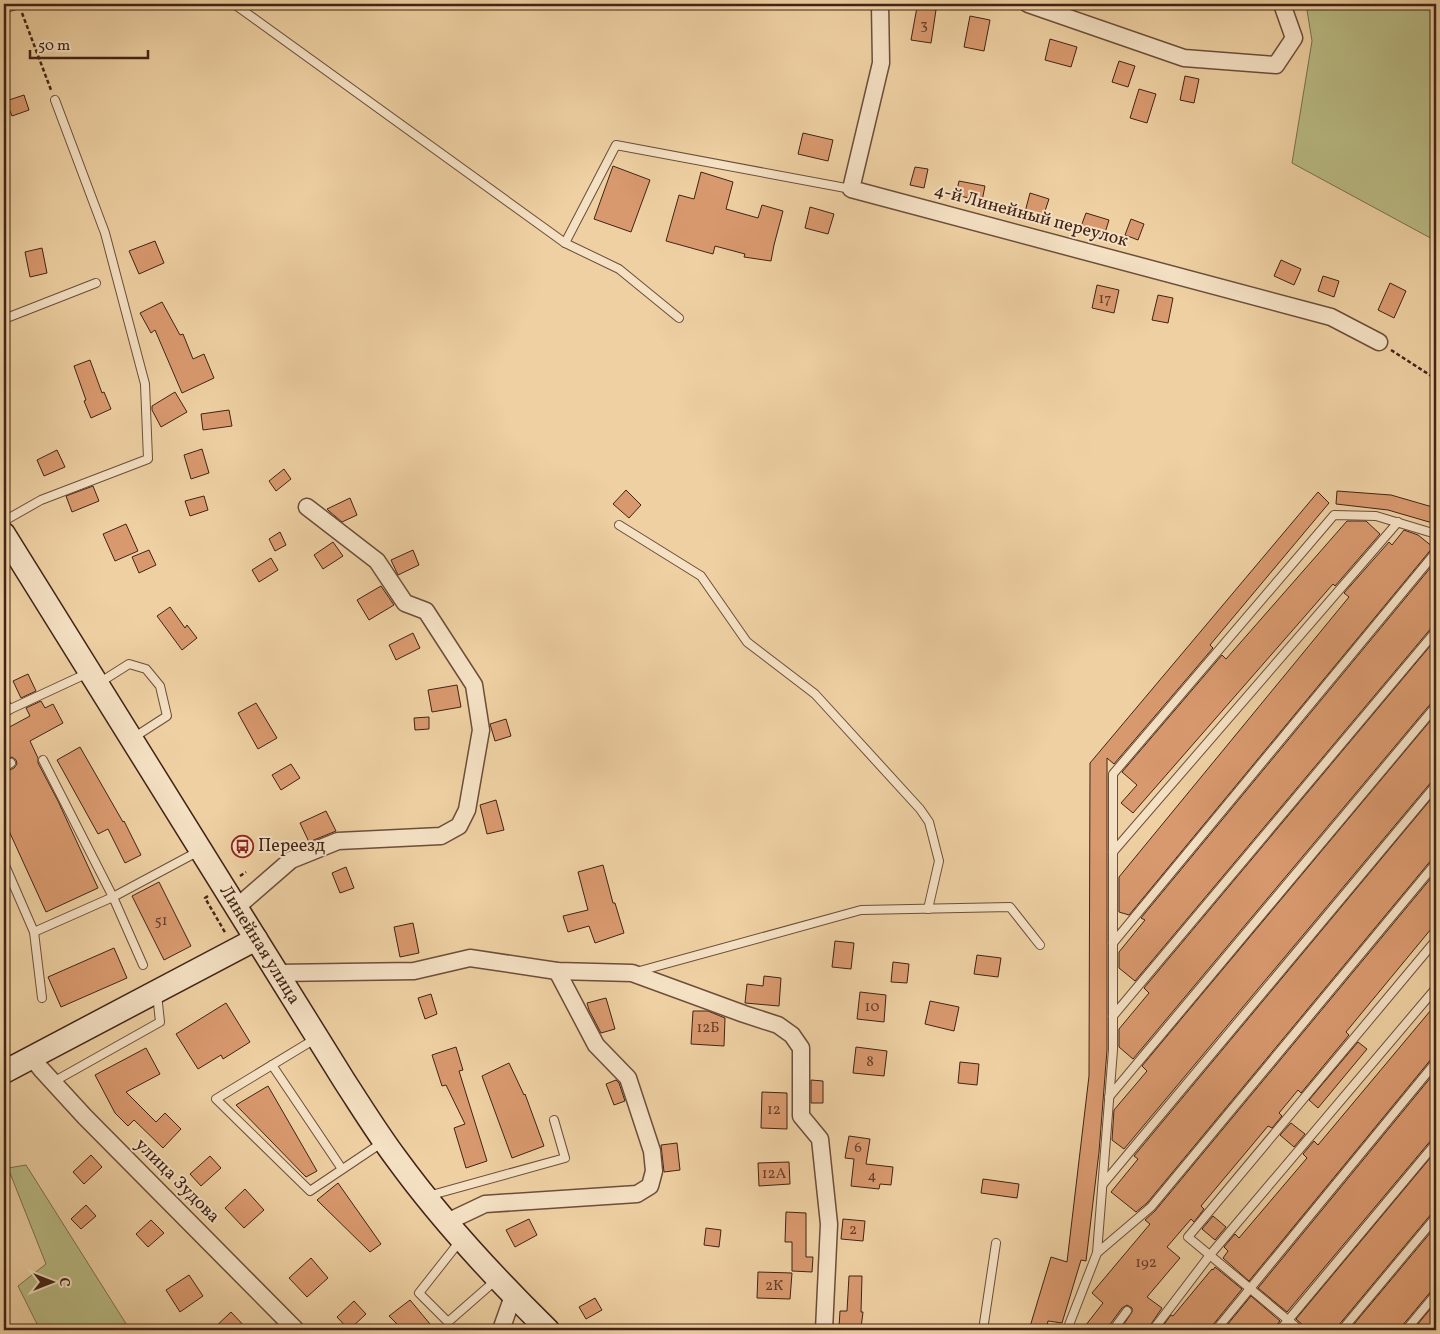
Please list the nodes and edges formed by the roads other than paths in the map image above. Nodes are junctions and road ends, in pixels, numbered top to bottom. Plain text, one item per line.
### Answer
1 (18, 4) edge
2 (234, 4) edge
3 (880, 4) edge
4 (1028, 4) edge
5 (1282, 4) edge
6 (4, 10) edge
7 (55, 100) road end
8 (851, 189) junction
9 (565, 244) junction
10 (96, 284) dead end
11 (679, 318) dead end
12 (4, 319) edge
13 (1379, 342) road end
14 (307, 507) dead end
15 (4, 521) edge
16 (1398, 522) junction
17 (619, 525) dead end
18 (4, 534) edge
19 (1436, 534) edge
20 (1436, 552) edge
21 (1436, 631) edge
22 (94, 678) junction
23 (4, 700) edge
24 (1436, 706) edge
25 (6, 711) edge
26 (132, 739) junction
27 (43, 760) dead end
28 (1436, 785) edge
29 (200, 850) junction
30 (1113, 852) junction
31 (4, 863) edge
32 (1436, 863) edge
33 (113, 897) junction
34 (236, 907) junction
35 (928, 909) junction
36 (34, 932) junction
37 (256, 939) junction
38 (1436, 940) edge
39 (1113, 943) junction
40 (1040, 945) dead end
41 (144, 965) dead end
42 (557, 971) junction
43 (277, 973) junction
44 (632, 973) junction
45 (1436, 988) edge
46 (156, 992) junction
47 (42, 998) dead end
48 (1113, 1016) junction
49 (317, 1038) junction
50 (32, 1058) junction
51 (1436, 1062) edge
52 (272, 1065) junction
53 (4, 1072) edge
54 (53, 1082) junction
55 (1109, 1097) junction
56 (554, 1120) dead end
57 (384, 1141) junction
58 (1436, 1143) edge
59 (342, 1170) junction
60 (1103, 1184) junction
61 (426, 1196) junction
62 (1436, 1217) edge
63 (447, 1222) junction
64 (461, 1240) junction
65 (996, 1243) dead end
66 (1097, 1253) junction
67 (1210, 1255) junction
68 (498, 1279) junction
69 (1250, 1289) junction
70 (1436, 1294) edge
71 (514, 1296) junction
72 (1127, 1311) dead end
73 (1288, 1321) junction
74 (296, 1330) edge
75 (501, 1330) edge
76 (548, 1330) edge
77 (824, 1330) edge
78 (983, 1330) edge
79 (1066, 1330) edge
80 (1113, 1330) edge
81 (1152, 1330) edge
82 (1216, 1330) edge
83 (1280, 1330) edge
84 (1300, 1330) edge
85 (1342, 1330) edge
86 (1406, 1330) edge

1 - 6 lane
2 - 9 lane
3 - 8 street
4 - 5 street
7 - 15 lane
8 - 9 lane
8 - 13 street, 4-й Линейный переулок
9 - 11 lane
10 - 12 lane
14 - 34 street
16 - 19 lane
16 - 30 lane
16 - 30 lane
17 - 35 lane
18 - 22 street, Линейная улица
20 - 39 lane
21 - 48 lane
22 - 25 lane
22 - 26 street, Линейная улица
22 - 26 lane
23 - 25 lane
24 - 55 lane
26 - 29 street, Линейная улица
27 - 33 lane
28 - 60 lane
29 - 33 lane
29 - 34 street, Линейная улица
30 - 39 lane
31 - 36 lane
32 - 66 lane
33 - 36 lane
33 - 41 lane
34 - 37 street, Линейная улица
35 - 40 lane
35 - 44 lane
36 - 47 lane
37 - 43 street, Линейная улица
37 - 46 street
38 - 67 lane
39 - 48 lane
42 - 43 street
42 - 44 street
42 - 63 street
43 - 49 street, Линейная улица
44 - 77 street
45 - 67 lane
46 - 50 street
46 - 54 lane
48 - 55 lane
49 - 52 lane
49 - 57 street, Линейная улица
50 - 53 street
50 - 54 street, улица Зудова
51 - 69 lane
52 - 59 lane
52 - 59 lane
54 - 74 street, улица Зудова
55 - 60 lane
56 - 61 lane
57 - 59 lane
57 - 61 street, Линейная улица
58 - 73 lane
60 - 66 lane
61 - 63 street, Линейная улица
62 - 85 lane
63 - 64 street, Линейная улица
64 - 68 street, Линейная улица
64 - 68 lane
65 - 78 lane
66 - 79 lane
67 - 69 lane
67 - 81 lane
68 - 71 street, Линейная улица
69 - 73 lane
69 - 82 lane
70 - 86 lane
71 - 75 street
71 - 76 street, Линейная улица
72 - 80 lane
73 - 83 lane
73 - 84 lane

